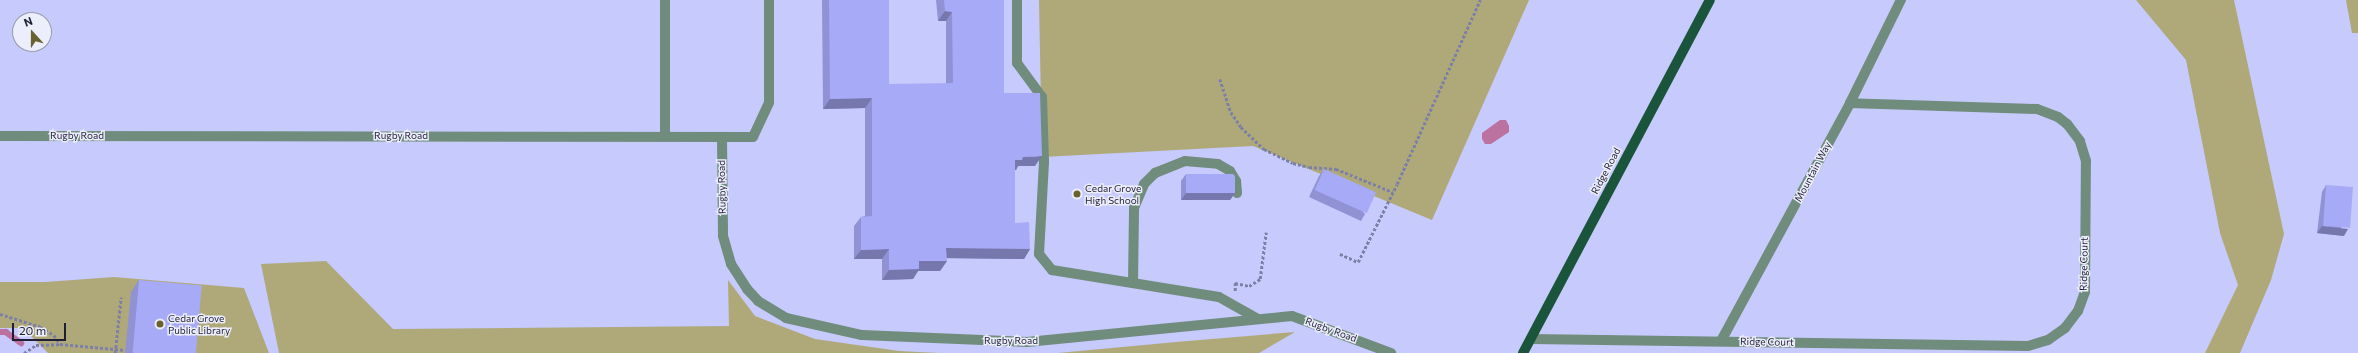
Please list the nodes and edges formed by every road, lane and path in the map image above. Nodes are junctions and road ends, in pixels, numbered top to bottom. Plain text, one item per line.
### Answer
1 (665, 0) edge
2 (769, 0) edge
3 (1017, 0) edge
4 (1480, 0) edge
5 (1710, 0) edge
6 (1901, 0) edge
7 (1220, 79) dead end
8 (1850, 103) junction
9 (0, 136) edge
10 (665, 136) junction
11 (722, 137) junction
12 (1393, 192) junction
13 (1237, 193) edge
14 (1266, 232) dead end
15 (1340, 254) dead end
16 (1133, 283) junction
17 (1234, 290) dead end
18 (121, 297) dead end
19 (0, 314) edge
20 (1258, 319) junction
21 (1531, 339) junction
22 (1721, 341) junction
23 (60, 344) junction
24 (125, 350) dead end
25 (115, 351) edge
26 (24, 353) edge
27 (1391, 353) edge
28 (1524, 353) edge

1 - 10 street
2 - 11 street
3 - 16 street
4 - 12 path
5 - 21 main road, Ridge Road
6 - 8 street, Mountain Way
7 - 12 path
8 - 22 street, Mountain Way
8 - 22 street, Ridge Court
9 - 10 street, Rugby Road
10 - 11 street, Rugby Road
11 - 20 street, Rugby Road
12 - 15 path
13 - 16 street
14 - 17 path
16 - 20 street
18 - 25 path
19 - 23 path
20 - 27 street, Rugby Road
21 - 22 street, Ridge Court
21 - 28 main road, Ridge Road
23 - 25 path
23 - 26 path
24 - 25 path

